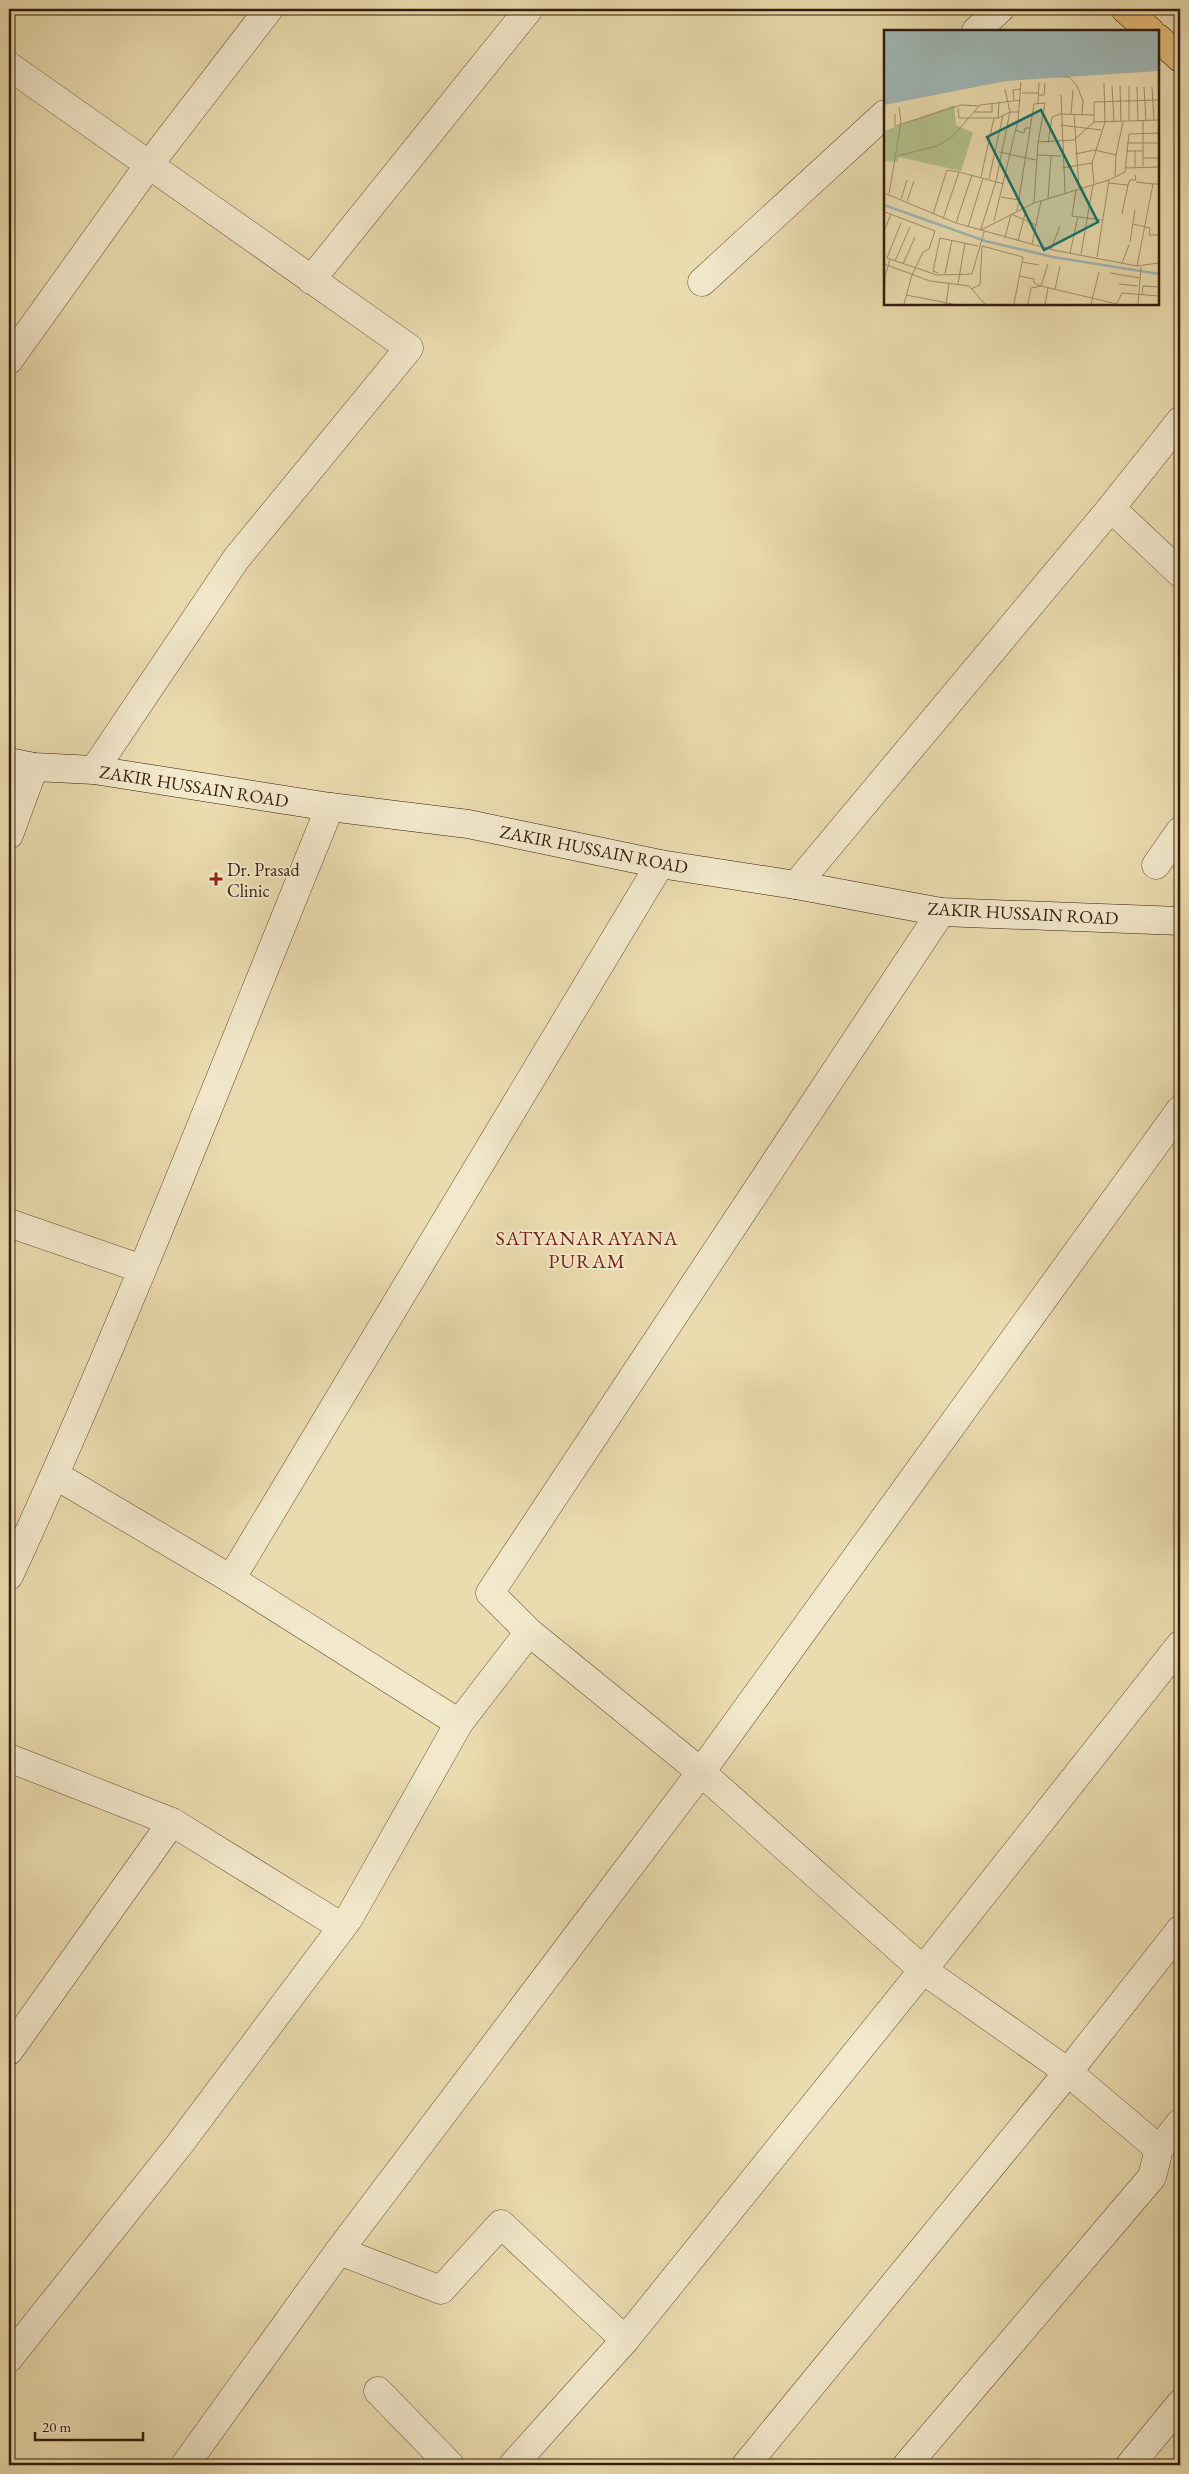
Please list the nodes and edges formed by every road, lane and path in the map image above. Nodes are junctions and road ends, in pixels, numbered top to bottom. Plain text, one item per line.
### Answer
1 (269, 9) edge
2 (529, 9) edge
3 (1000, 9) edge
4 (1125, 9) edge
5 (977, 30) edge
6 (1149, 30) edge
7 (1159, 39) edge
8 (1180, 58) edge
9 (9, 66) edge
10 (884, 115) edge
11 (148, 166) junction
12 (311, 280) junction
13 (702, 282) dead end
14 (9, 360) edge
15 (1180, 421) edge
16 (1111, 508) junction
17 (1180, 573) edge
18 (21, 764) edge
19 (94, 770) junction
20 (330, 807) junction
21 (1180, 831) edge
22 (9, 835) edge
23 (660, 864) junction
24 (1156, 865) dead end
25 (796, 885) junction
26 (941, 912) junction
27 (1180, 921) edge
28 (1180, 1110) edge
29 (9, 1223) edge
30 (142, 1269) junction
31 (56, 1475) junction
32 (9, 1576) edge
33 (231, 1579) junction
34 (529, 1632) junction
35 (1180, 1645) edge
36 (459, 1722) junction
37 (9, 1758) edge
38 (701, 1772) junction
39 (172, 1822) junction
40 (342, 1927) junction
41 (1180, 1930) edge
42 (923, 1970) junction
43 (9, 2051) edge
44 (1068, 2072) junction
45 (1180, 2123) edge
46 (1158, 2149) junction
47 (340, 2251) junction
48 (625, 2340) junction
49 (9, 2358) edge
50 (378, 2391) dead end
51 (1180, 2404) edge
52 (185, 2465) edge
53 (450, 2465) edge
54 (513, 2465) edge
55 (746, 2465) edge
56 (907, 2465) edge
57 (1130, 2465) edge

1 - 11 street
2 - 12 street
3 - 5 street
4 - 6 main road
7 - 8 main road
9 - 11 street
10 - 13 street
11 - 12 street
11 - 14 street
12 - 19 street
15 - 16 street
16 - 17 street
16 - 25 street
18 - 19 street, ZAKIR HUSSAIN ROAD
18 - 22 street
19 - 20 street, ZAKIR HUSSAIN ROAD
20 - 23 street, ZAKIR HUSSAIN ROAD
20 - 30 street
21 - 24 street
23 - 25 street, ZAKIR HUSSAIN ROAD
23 - 33 street
25 - 26 street, ZAKIR HUSSAIN ROAD
26 - 27 street, ZAKIR HUSSAIN ROAD
26 - 34 street
28 - 38 street
29 - 30 street
30 - 31 street
31 - 32 street
31 - 33 street
33 - 36 street
34 - 36 street
34 - 38 street
35 - 42 street
36 - 40 street
37 - 39 street
38 - 42 street
38 - 47 street
39 - 40 street
39 - 43 street
40 - 49 street
41 - 44 street
42 - 44 street
42 - 48 street
44 - 46 street
44 - 55 street
45 - 46 street
46 - 56 street
47 - 48 street
47 - 52 street
48 - 54 street
50 - 53 street
51 - 57 street

